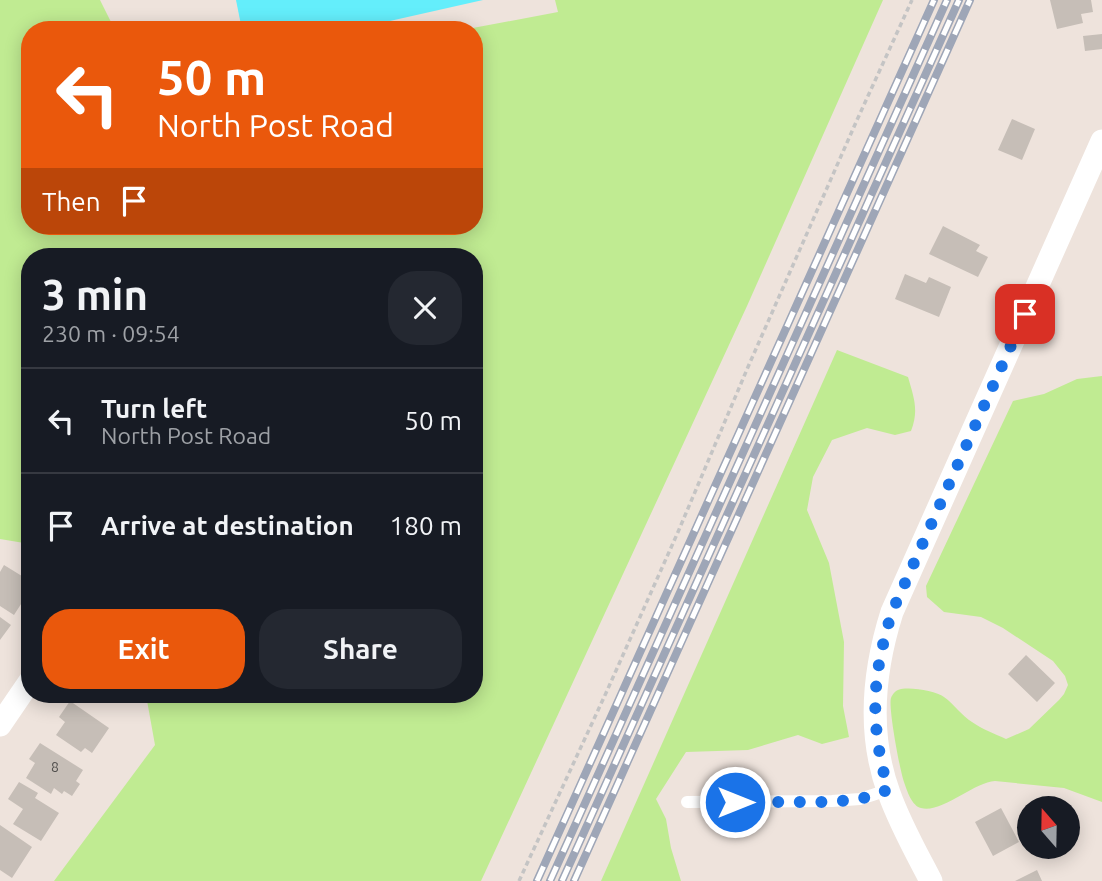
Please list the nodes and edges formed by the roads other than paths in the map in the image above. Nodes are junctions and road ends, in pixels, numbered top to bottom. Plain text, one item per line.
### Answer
1 (1102, 141) edge
2 (21, 694) edge
3 (0, 725) edge
4 (888, 790) junction
5 (687, 802) dead end
6 (932, 881) edge

1 - 4 street
2 - 3 street
4 - 5 lane
4 - 6 street

